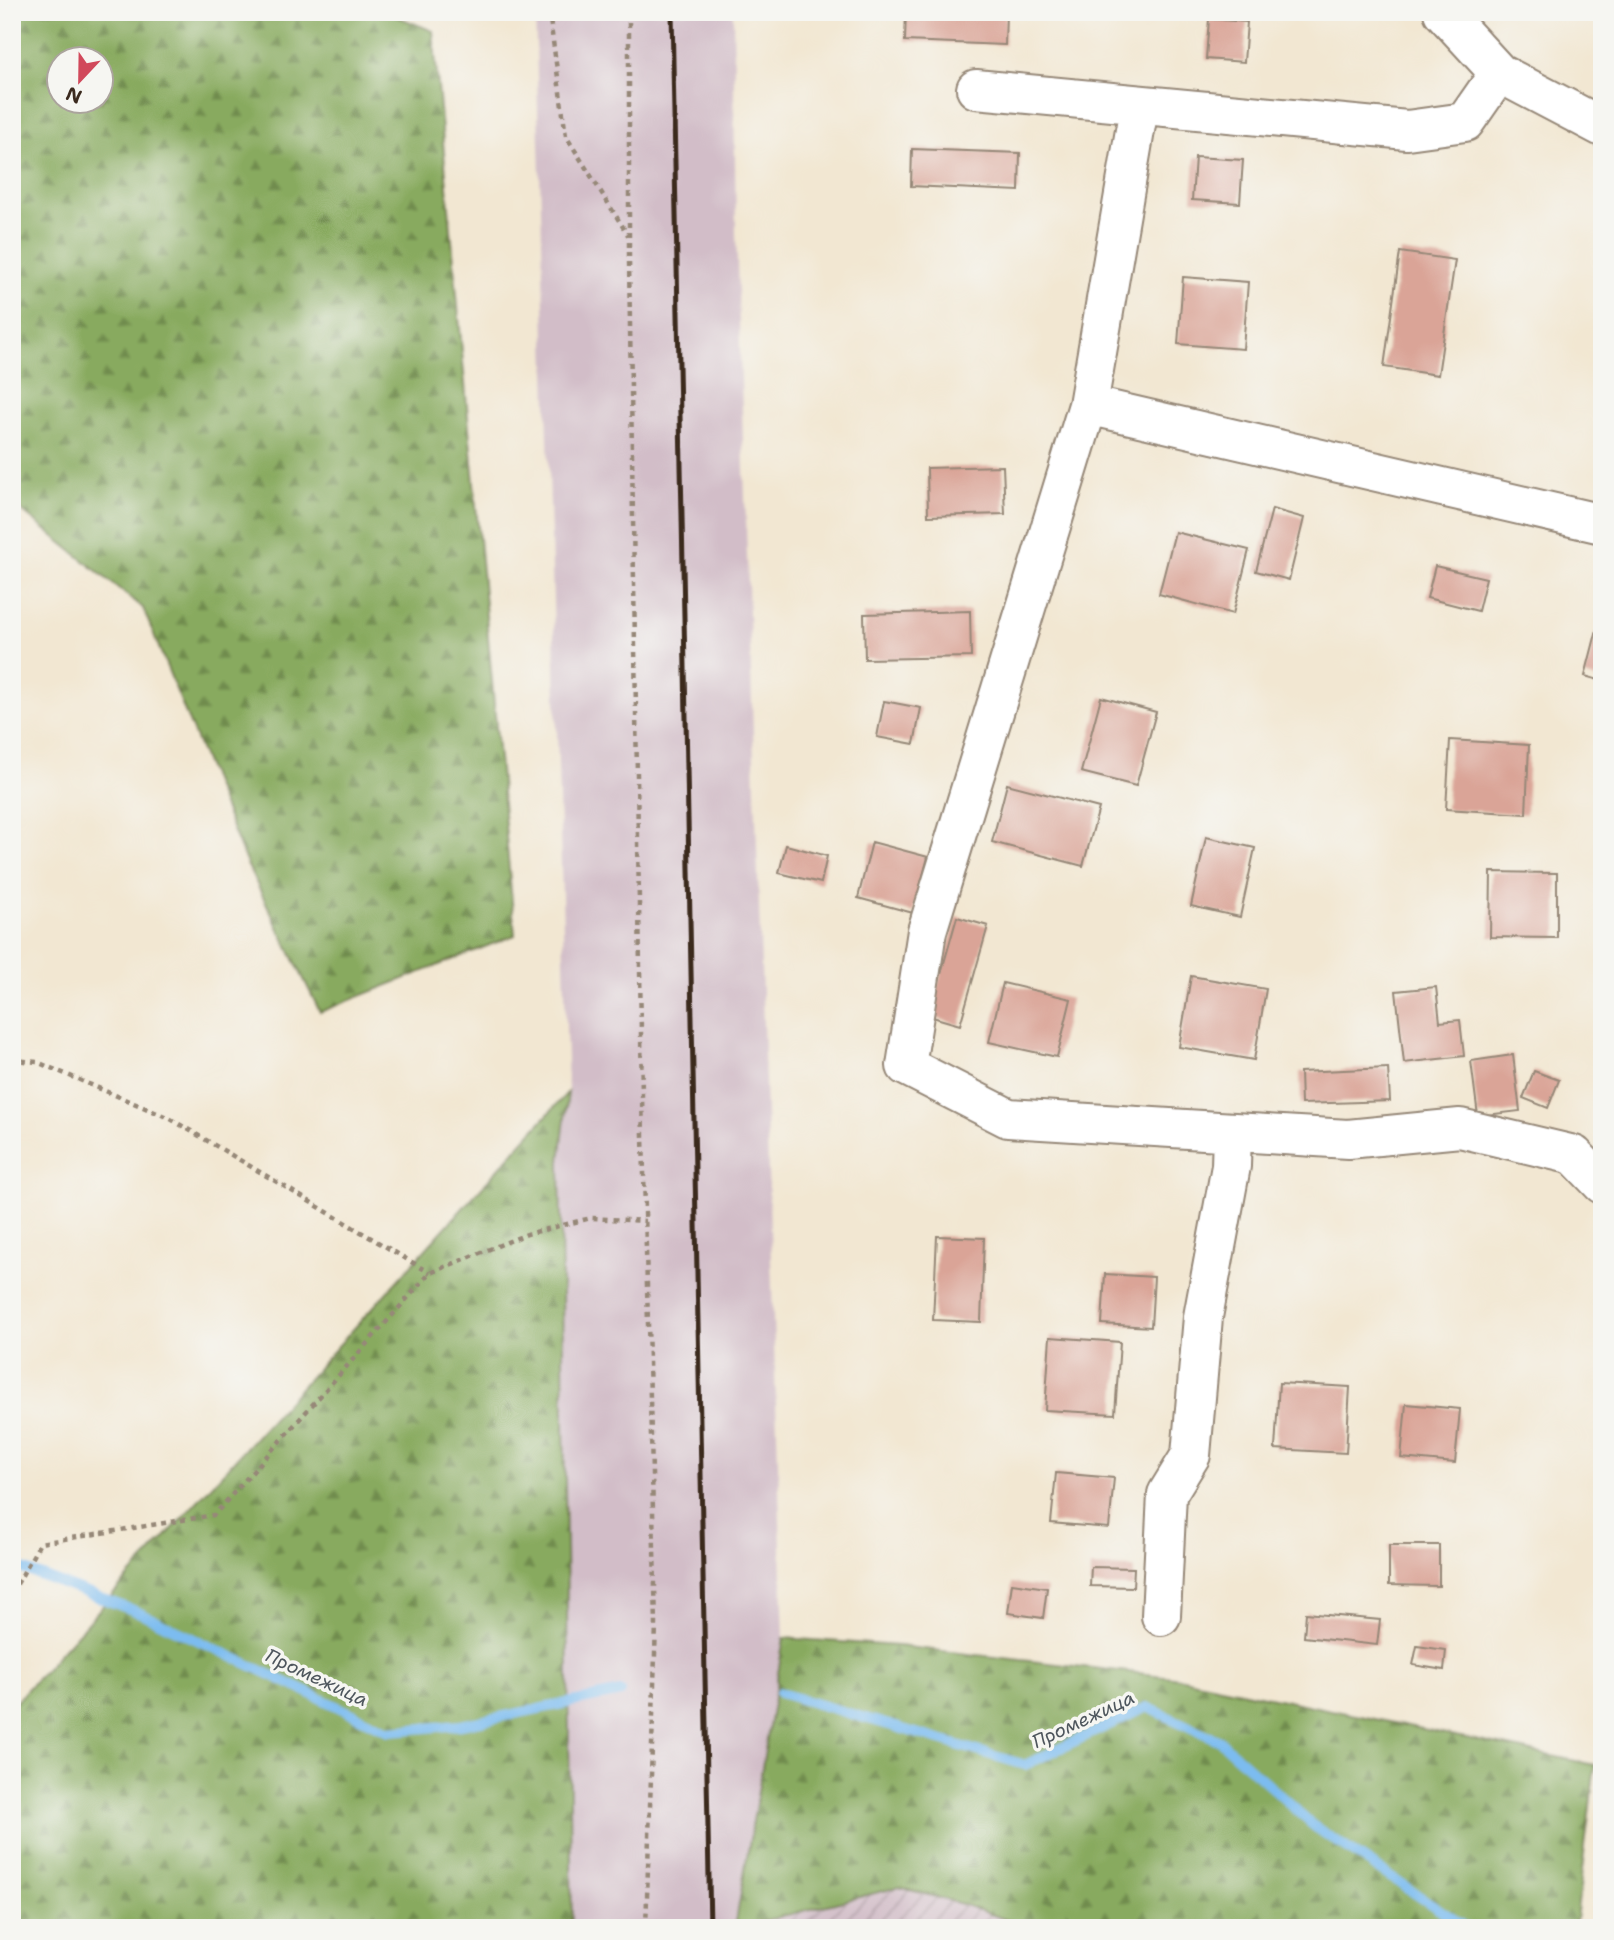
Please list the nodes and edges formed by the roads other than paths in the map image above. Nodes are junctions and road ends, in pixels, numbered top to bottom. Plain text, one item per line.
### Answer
1 (1443, 12) edge
2 (1499, 73) junction
3 (976, 89) dead end
4 (1139, 107) junction
5 (1602, 127) edge
6 (1088, 405) junction
7 (1602, 524) edge
8 (1232, 1132) junction
9 (1602, 1184) edge
10 (1161, 1616) dead end

1 - 2 street
2 - 4 street
2 - 5 street
3 - 4 street
4 - 6 street
6 - 7 street
6 - 8 street
8 - 9 street
8 - 10 street

